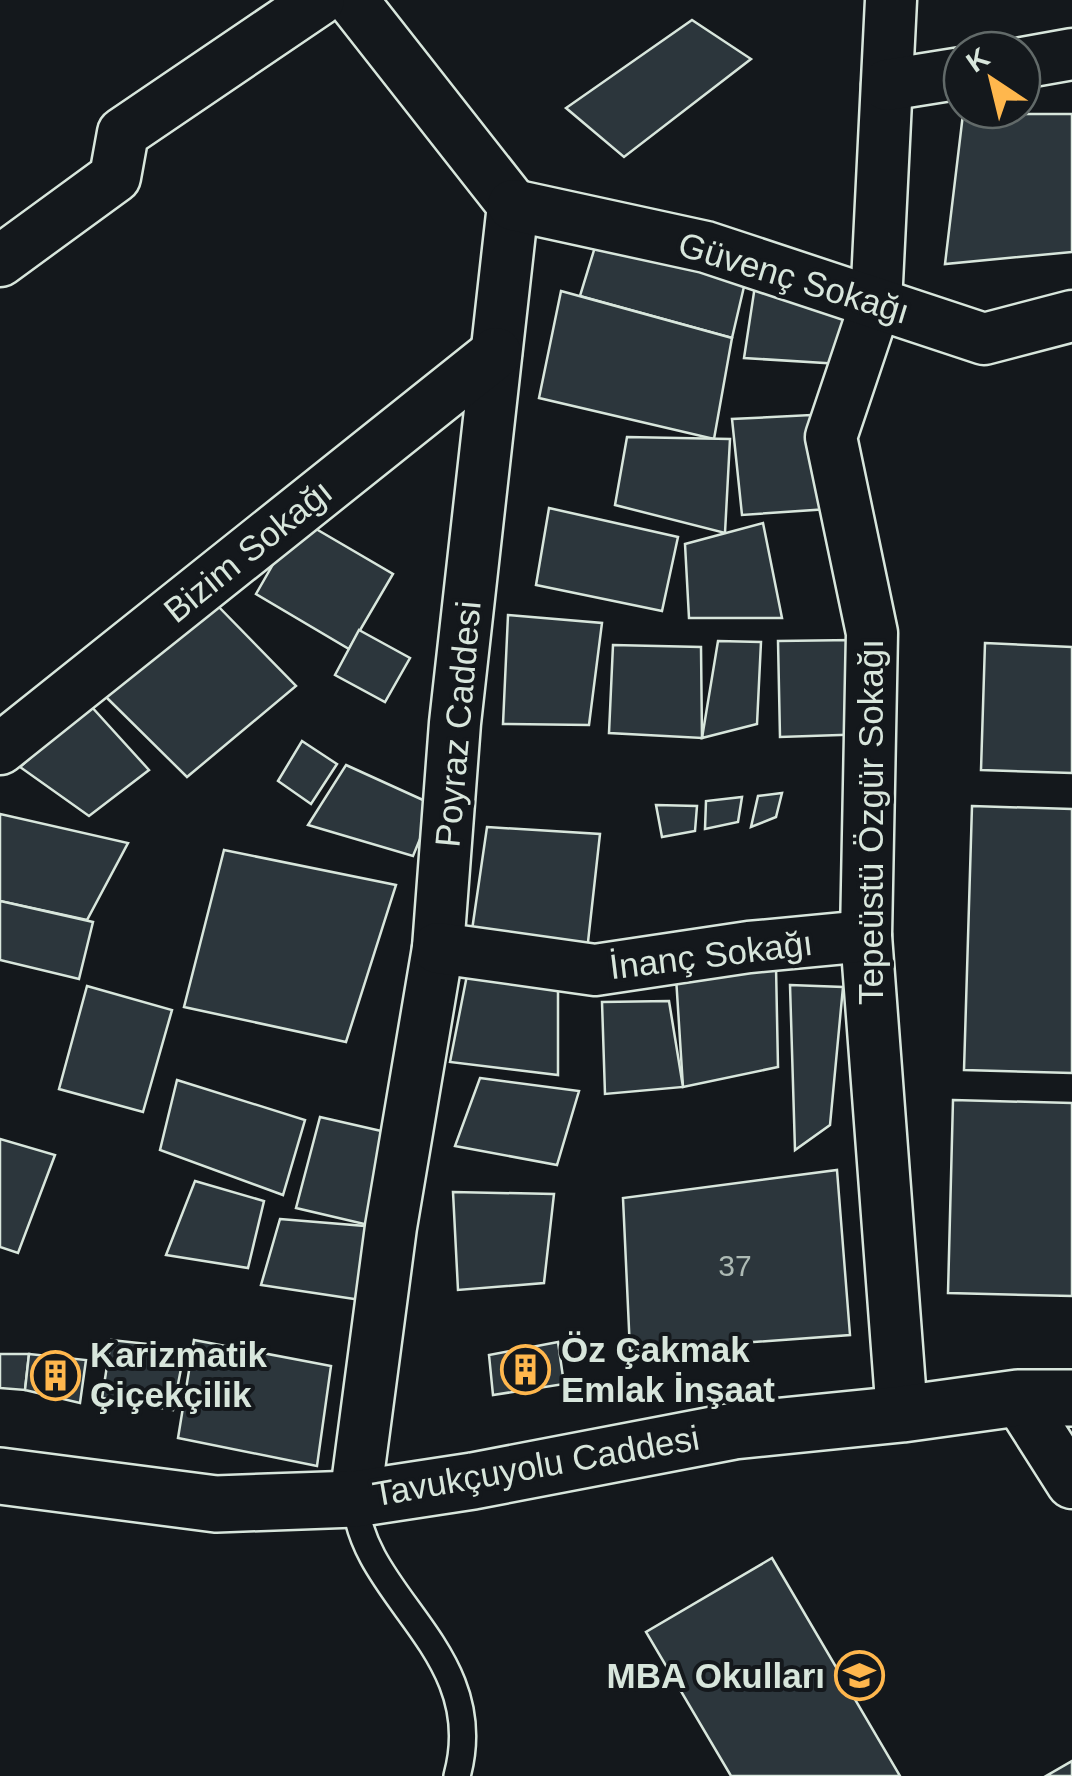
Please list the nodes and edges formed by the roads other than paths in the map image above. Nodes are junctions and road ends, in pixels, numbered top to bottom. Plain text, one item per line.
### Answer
1 (319, 0) edge
2 (352, 0) edge
3 (891, 0) edge
4 (1072, 54) edge
5 (1042, 59) edge
6 (942, 75) edge
7 (887, 85) junction
8 (513, 206) junction
9 (0, 261) edge
10 (876, 303) junction
11 (1072, 316) edge
12 (496, 353) junction
13 (0, 749) edge
14 (866, 936) junction
15 (438, 948) junction
16 (1018, 1398) junction
17 (1072, 1398) edge
18 (902, 1414) junction
19 (0, 1476) edge
20 (1072, 1482) edge
21 (355, 1499) junction
22 (456, 1776) edge

1 - 9 street
2 - 8 street
3 - 7 street, Tepeüstü Özgür Sokağı
4 - 5 street
6 - 7 street
7 - 10 street, Tepeüstü Özgür Sokağı
8 - 10 street, Güvenç Sokağı
8 - 12 street, Poyraz Caddesi
10 - 11 street, Güvenç Sokağı
10 - 14 street, Tepeüstü Özgür Sokağı
12 - 13 street, Bizim Sokağı
12 - 15 street, Poyraz Caddesi
14 - 15 street, İnanç Sokağı
14 - 18 street, Tepeüstü Özgür Sokağı
15 - 21 street, Poyraz Caddesi
16 - 17 main road, Tavukçuyolu Caddesi
16 - 18 main road, Tavukçuyolu Caddesi
16 - 20 street
18 - 21 main road, Tavukçuyolu Caddesi
19 - 21 main road, Tavukçuyolu Caddesi
21 - 22 lane

